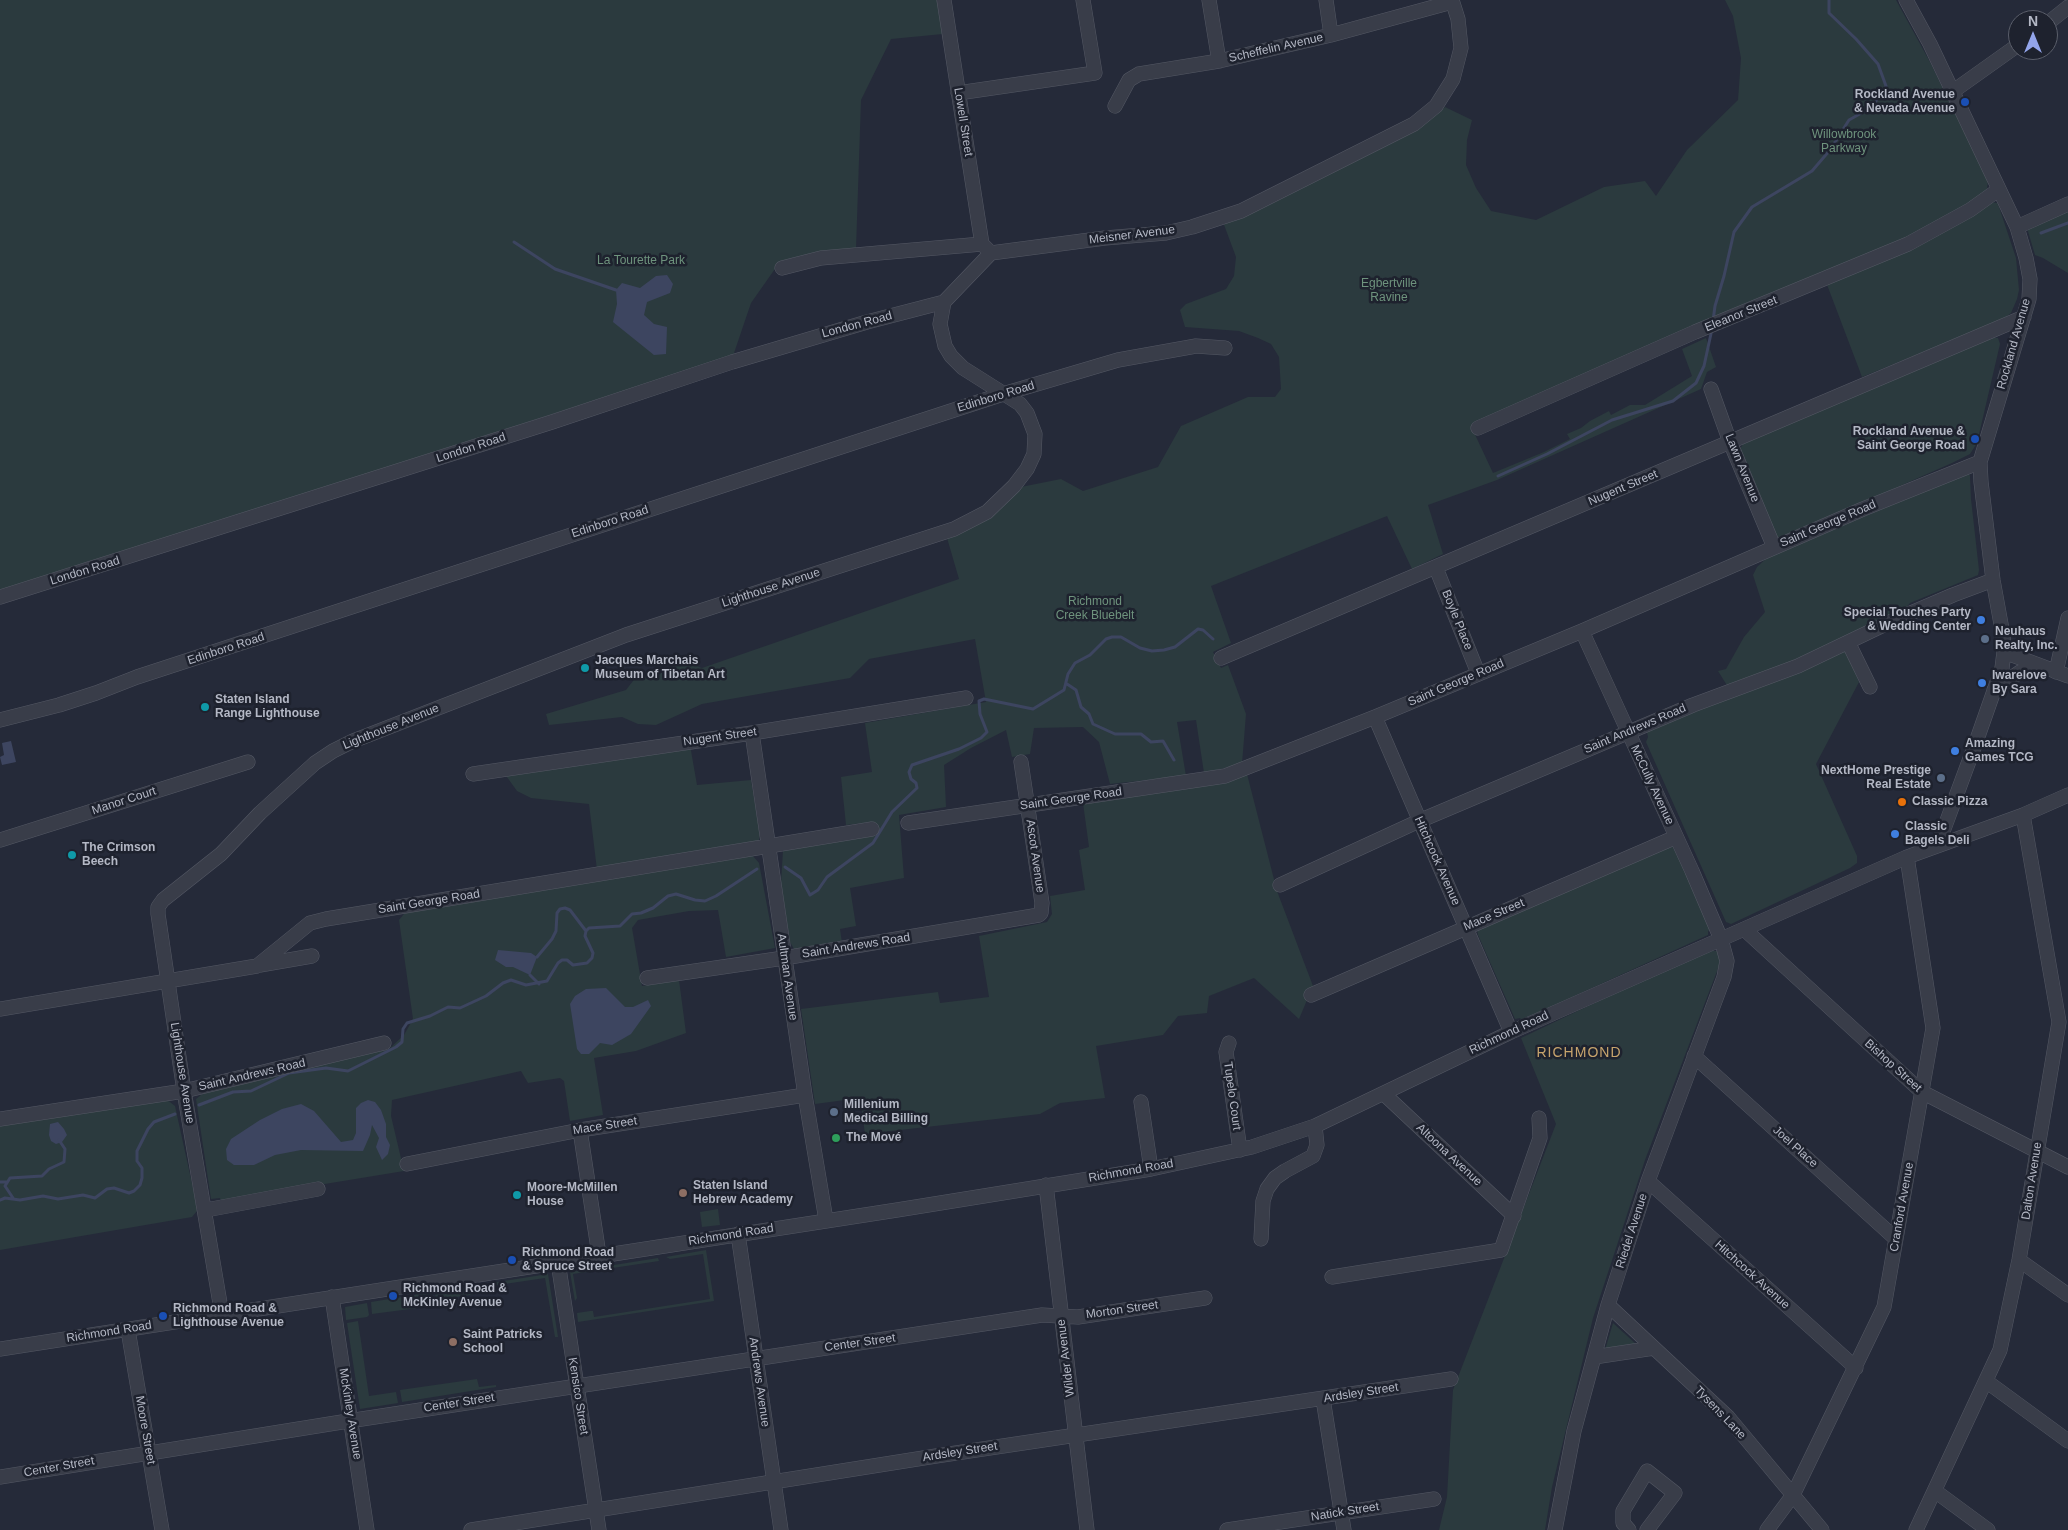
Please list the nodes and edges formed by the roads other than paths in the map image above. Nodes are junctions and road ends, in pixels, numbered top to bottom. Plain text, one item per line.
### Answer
1 (944, 0) edge
2 (1083, 0) edge
3 (1209, 0) edge
4 (1326, 0) edge
5 (1906, 0) edge
6 (1452, 1) edge
7 (2068, 7) edge
8 (2058, 15) edge
9 (1331, 35) junction
10 (2008, 52) edge
11 (1219, 60) junction
12 (958, 92) junction
13 (1952, 92) junction
14 (1115, 106) dead end
15 (1998, 190) junction
16 (2068, 204) edge
17 (2017, 227) junction
18 (986, 249) junction
19 (782, 268) dead end
20 (944, 302) junction
21 (2024, 317) junction
22 (1225, 348) dead end
23 (1711, 389) dead end
24 (1003, 394) junction
25 (1478, 428) dead end
26 (1730, 442) junction
27 (1980, 462) junction
28 (1774, 547) junction
29 (1436, 568) junction
30 (1993, 580) junction
31 (0, 598) edge
32 (2068, 618) edge
33 (1582, 631) junction
34 (1848, 642) junction
35 (2004, 652) junction
36 (1221, 658) dead end
37 (2057, 672) edge
38 (1478, 673) junction
39 (1870, 687) dead end
40 (1994, 690) junction
41 (966, 698) dead end
42 (1375, 717) junction
43 (0, 720) edge
44 (1628, 732) junction
45 (752, 733) junction
46 (248, 762) dead end
47 (1022, 762) dead end
48 (473, 774) dead end
49 (2068, 795) edge
50 (1028, 806) junction
51 (2023, 815) junction
52 (1419, 821) junction
53 (908, 822) dead end
54 (872, 829) dead end
55 (1676, 837) junction
56 (0, 840) edge
57 (1938, 844) junction
58 (768, 847) junction
59 (1907, 857) junction
60 (1280, 885) dead end
61 (1035, 917) joint
62 (1466, 927) junction
63 (1744, 929) junction
64 (1721, 939) junction
65 (312, 956) dead end
66 (784, 958) junction
67 (256, 966) junction
68 (647, 978) dead end
69 (168, 980) junction
70 (1312, 995) dead end
71 (0, 1009) edge
72 (1511, 1032) junction
73 (384, 1043) dead end
74 (1229, 1043) dead end
75 (1694, 1056) junction
76 (184, 1091) junction
77 (1922, 1092) junction
78 (1384, 1094) junction
79 (805, 1095) junction
80 (1140, 1102) dead end
81 (1539, 1118) dead end
82 (0, 1119) edge
83 (1315, 1126) junction
84 (580, 1130) junction
85 (1240, 1150) junction
86 (2037, 1150) junction
87 (407, 1164) dead end
88 (2068, 1166) edge
89 (1151, 1169) junction
90 (1648, 1181) junction
91 (1046, 1185) junction
92 (318, 1189) dead end
93 (206, 1210) junction
94 (1514, 1216) junction
95 (826, 1220) junction
96 (738, 1234) junction
97 (1261, 1239) dead end
98 (1896, 1239) junction
99 (599, 1255) junction
100 (2019, 1260) junction
101 (558, 1262) junction
102 (1332, 1278) dead end
103 (2068, 1295) edge
104 (332, 1297) junction
105 (1205, 1298) dead end
106 (1608, 1305) junction
107 (222, 1315) junction
108 (1062, 1316) junction
109 (128, 1330) junction
110 (919, 1334) joint
111 (1654, 1348) junction
112 (0, 1349) edge
113 (1594, 1357) junction
114 (755, 1358) junction
115 (1856, 1368) junction
116 (1451, 1379) dead end
117 (1986, 1381) junction
118 (577, 1385) junction
119 (1323, 1399) junction
120 (351, 1420) junction
121 (1075, 1435) junction
122 (2068, 1441) edge
123 (149, 1452) junction
124 (0, 1477) edge
125 (773, 1482) junction
126 (1935, 1491) junction
127 (1793, 1495) junction
128 (1434, 1499) dead end
129 (596, 1511) junction
130 (1341, 1513) junction
131 (162, 1530) edge
132 (367, 1530) edge
133 (470, 1530) edge
134 (599, 1530) edge
135 (781, 1530) edge
136 (1086, 1530) edge
137 (1227, 1530) edge
138 (1344, 1530) edge
139 (1555, 1530) edge
140 (1629, 1530) edge
141 (1647, 1530) edge
142 (1767, 1530) edge
143 (1822, 1530) edge
144 (1916, 1530) edge
145 (1988, 1530) edge

1 - 12 street, Lowell Street
2 - 12 street
3 - 11 street
4 - 9 street
5 - 13 street, Rockland Avenue
6 - 9 street, Scheffelin Avenue
6 - 18 street, Meisner Avenue
7 - 8 street
9 - 11 street, Scheffelin Avenue
10 - 13 street
11 - 14 street, Scheffelin Avenue
12 - 18 street, Lowell Street
13 - 15 street, Rockland Avenue
15 - 17 street, Rockland Avenue
15 - 25 street, Eleanor Street
16 - 17 street
17 - 21 street, Rockland Avenue
18 - 19 street, Meisner Avenue
18 - 20 street
20 - 24 street
20 - 31 street, London Road
21 - 26 street, Nugent Street
21 - 27 street, Rockland Avenue
22 - 24 street, Edinboro Road
23 - 26 street, Lawn Avenue
24 - 43 street, Edinboro Road
24 - 69 street, Lighthouse Avenue
26 - 28 street, Lawn Avenue
26 - 29 street, Nugent Street
27 - 28 street, Saint George Road
27 - 30 street, Rockland Avenue
28 - 33 street, Saint George Road
29 - 36 street, Nugent Street
29 - 38 street, Boyle Place
30 - 34 street, Saint Andrews Road
30 - 35 street, Rockland Avenue
32 - 37 street
33 - 38 street, Saint George Road
33 - 44 street, McCully Avenue
34 - 39 street
34 - 44 street, Saint Andrews Road
35 - 37 street
35 - 40 street
37 - 40 street
38 - 42 street, Saint George Road
40 - 57 street
41 - 45 street, Nugent Street
42 - 50 street, Saint George Road
42 - 52 street, Hitchcock Avenue
44 - 52 street, Saint Andrews Road
44 - 55 street, McCully Avenue
45 - 48 street, Nugent Street
45 - 58 street, Aultman Avenue
46 - 56 street, Manor Court
47 - 50 street, Ascot Avenue
49 - 51 street, Richmond Road
50 - 53 street, Saint George Road
50 - 61 street, Ascot Avenue
51 - 57 street, Richmond Road
51 - 86 street, Dalton Avenue
52 - 60 street, Saint Andrews Road
52 - 62 street, Hitchcock Avenue
54 - 58 street, Saint George Road
55 - 62 street, Mace Street
55 - 64 street, McCully Avenue
57 - 59 street, Richmond Road
58 - 66 street, Aultman Avenue
58 - 67 street, Saint George Road
59 - 63 street, Richmond Road
59 - 77 street, Cranford Avenue
61 - 66 street, Saint Andrews Road
62 - 70 street, Mace Street
62 - 72 street, Hitchcock Avenue
63 - 64 street, Richmond Road
63 - 77 street, Bishop Street
64 - 72 street, Richmond Road
64 - 75 street, Riedel Avenue
65 - 67 street
66 - 68 street, Saint Andrews Road
66 - 79 street, Aultman Avenue
67 - 69 street, Saint George Road
69 - 71 street, Saint George Road
69 - 76 street, Lighthouse Avenue
72 - 78 street, Richmond Road
73 - 76 street, Saint Andrews Road
74 - 85 street, Tupelo Court
75 - 90 street, Riedel Avenue
75 - 98 street, Joel Place
76 - 82 street, Saint Andrews Road
76 - 93 street, Lighthouse Avenue
77 - 86 street, Bishop Street
77 - 98 street, Cranford Avenue
78 - 83 street, Richmond Road
78 - 94 street, Altoona Avenue
79 - 84 street, Mace Street
79 - 95 street, Aultman Avenue
80 - 89 street
81 - 94 street
83 - 85 street, Richmond Road
83 - 97 street
84 - 87 street, Mace Street
84 - 99 street
85 - 89 street, Richmond Road
86 - 88 street, Bishop Street
86 - 100 street, Dalton Avenue
89 - 91 street, Richmond Road
90 - 106 street, Riedel Avenue
90 - 115 street, Hitchcock Avenue
91 - 95 street, Richmond Road
91 - 108 street, Wilder Avenue
92 - 93 street
93 - 107 street, Lighthouse Avenue
94 - 102 street
95 - 96 street, Richmond Road
96 - 99 street, Richmond Road
96 - 114 street, Andrews Avenue
98 - 115 street, Cranford Avenue
99 - 101 street, Richmond Road
100 - 103 street
100 - 117 street, Dalton Avenue
101 - 104 street, Richmond Road
101 - 118 street, Kensico Street
104 - 107 street, Richmond Road
104 - 120 street, McKinley Avenue
105 - 108 street, Morton Street
106 - 111 street, Tysens Lane
106 - 113 street, Riedel Avenue
107 - 109 street, Richmond Road
108 - 110 street, Morton Street
108 - 121 street, Wilder Avenue
109 - 112 street, Richmond Road
109 - 123 street, Moore Street
110 - 114 street, Center Street
111 - 113 street
111 - 127 street, Tysens Lane
113 - 139 street, Riedel Avenue
114 - 118 street, Center Street
114 - 125 street, Andrews Avenue
115 - 127 street, Cranford Avenue
116 - 119 street, Ardsley Street
117 - 122 street
117 - 126 street, Dalton Avenue
118 - 120 street, Center Street
118 - 129 street, Kensico Street
119 - 121 street, Ardsley Street
119 - 130 street
120 - 123 street, Center Street
120 - 132 street, McKinley Avenue
121 - 125 street, Ardsley Street
121 - 136 street, Wilder Avenue
123 - 124 street, Center Street
123 - 131 street, Moore Street
125 - 129 street, Ardsley Street
125 - 135 street, Andrews Avenue
126 - 144 street, Dalton Avenue
126 - 145 street
127 - 142 street, Cranford Avenue
127 - 143 street, Tysens Lane
128 - 130 street, Natick Street
129 - 133 street, Ardsley Street
129 - 134 street, Kensico Street
130 - 137 street, Natick Street
130 - 138 street
140 - 141 street

